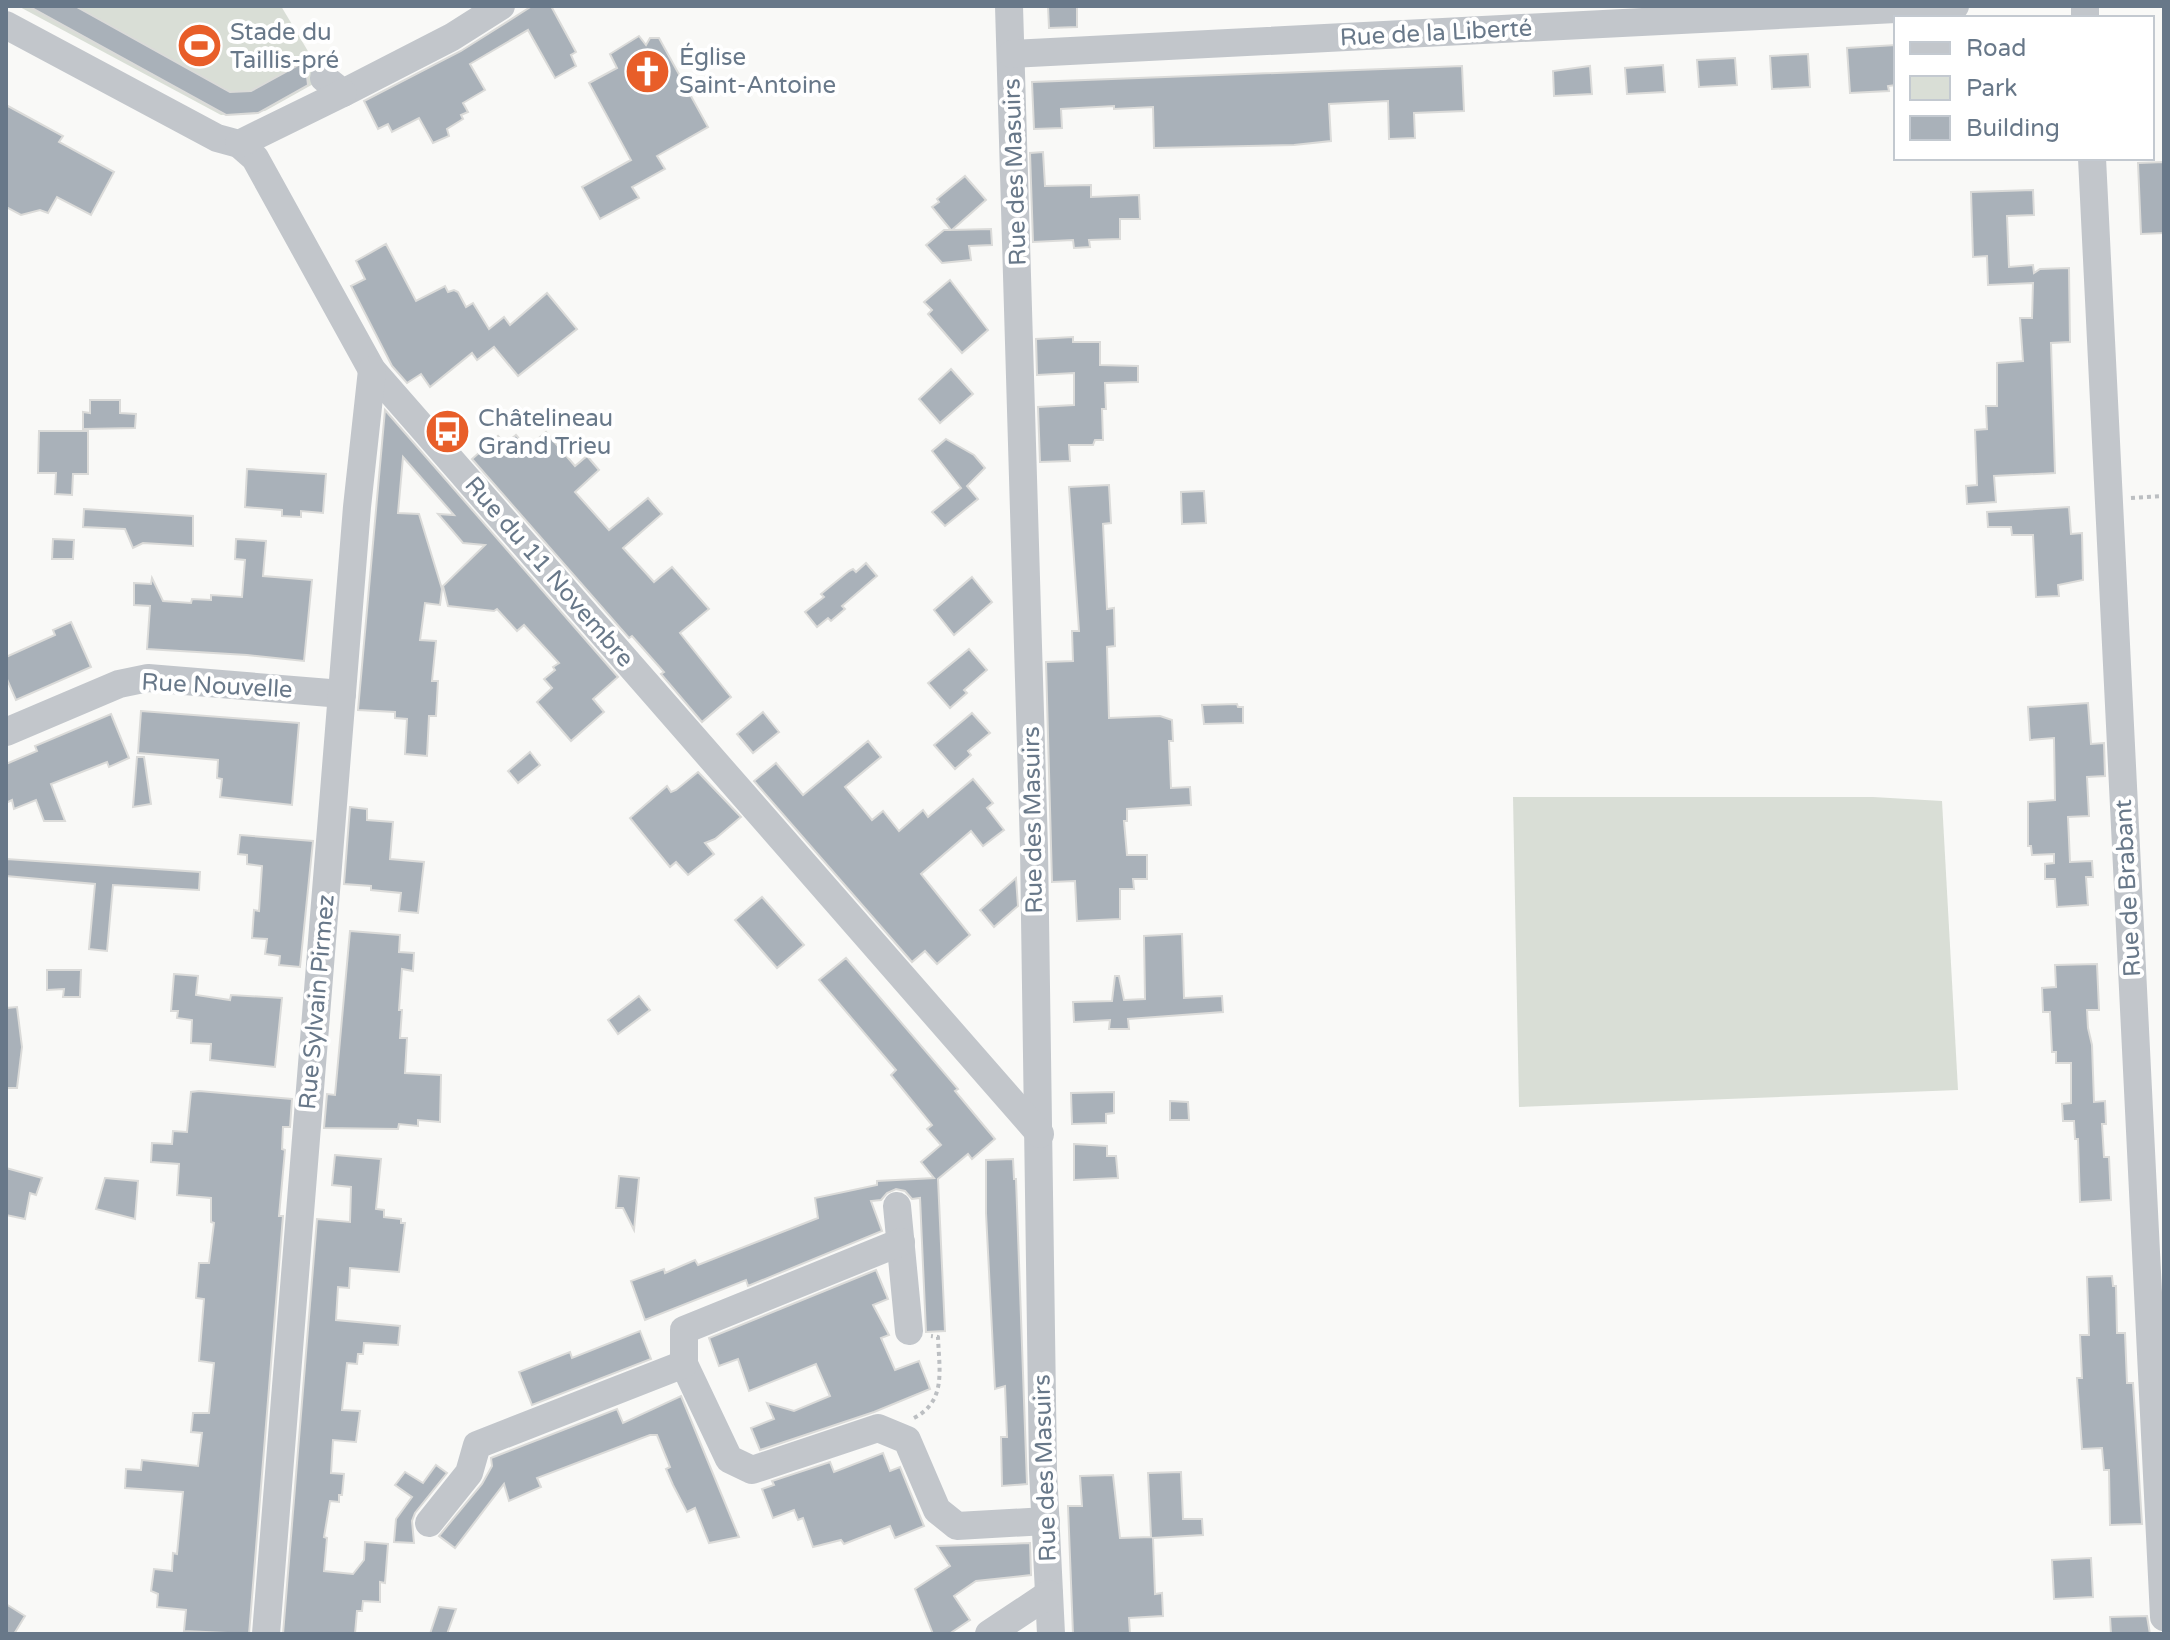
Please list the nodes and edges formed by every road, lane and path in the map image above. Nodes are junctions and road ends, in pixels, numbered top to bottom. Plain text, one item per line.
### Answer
1 (501, 6) edge
2 (1009, 6) edge
3 (1955, 6) edge
4 (6, 25) edge
5 (1012, 54) junction
6 (239, 144) junction
7 (2092, 160) edge
8 (372, 370) junction
9 (2164, 496) edge
10 (2109, 499) junction
11 (342, 694) junction
12 (6, 732) edge
13 (1040, 1134) junction
14 (897, 1206) dead end
15 (901, 1242) junction
16 (909, 1331) joint
17 (684, 1364) junction
18 (886, 1431) junction
19 (1046, 1521) junction
20 (429, 1523) dead end
21 (1049, 1594) junction
22 (2164, 1617) edge
23 (266, 1634) edge
24 (989, 1634) edge
25 (1051, 1634) edge

1 - 6 street
2 - 5 street, Rue des Masuirs
3 - 5 street, Rue de la Liberté
4 - 6 street, Rue du 11 Novembre
5 - 13 street, Rue des Masuirs
6 - 8 street, Rue du 11 Novembre
7 - 10 street, Rue de Brabant
8 - 11 street, Rue Sylvain Pirmez
8 - 13 street, Rue du 11 Novembre
9 - 10 path
10 - 22 street, Rue de Brabant
11 - 12 street, Rue Nouvelle
11 - 23 street, Rue Sylvain Pirmez
13 - 19 street, Rue des Masuirs
14 - 15 street
15 - 16 street
15 - 17 street
16 - 18 path
17 - 18 street
17 - 20 street
18 - 19 street
19 - 21 street, Rue des Masuirs
21 - 24 street
21 - 25 street, Rue des Masuirs

